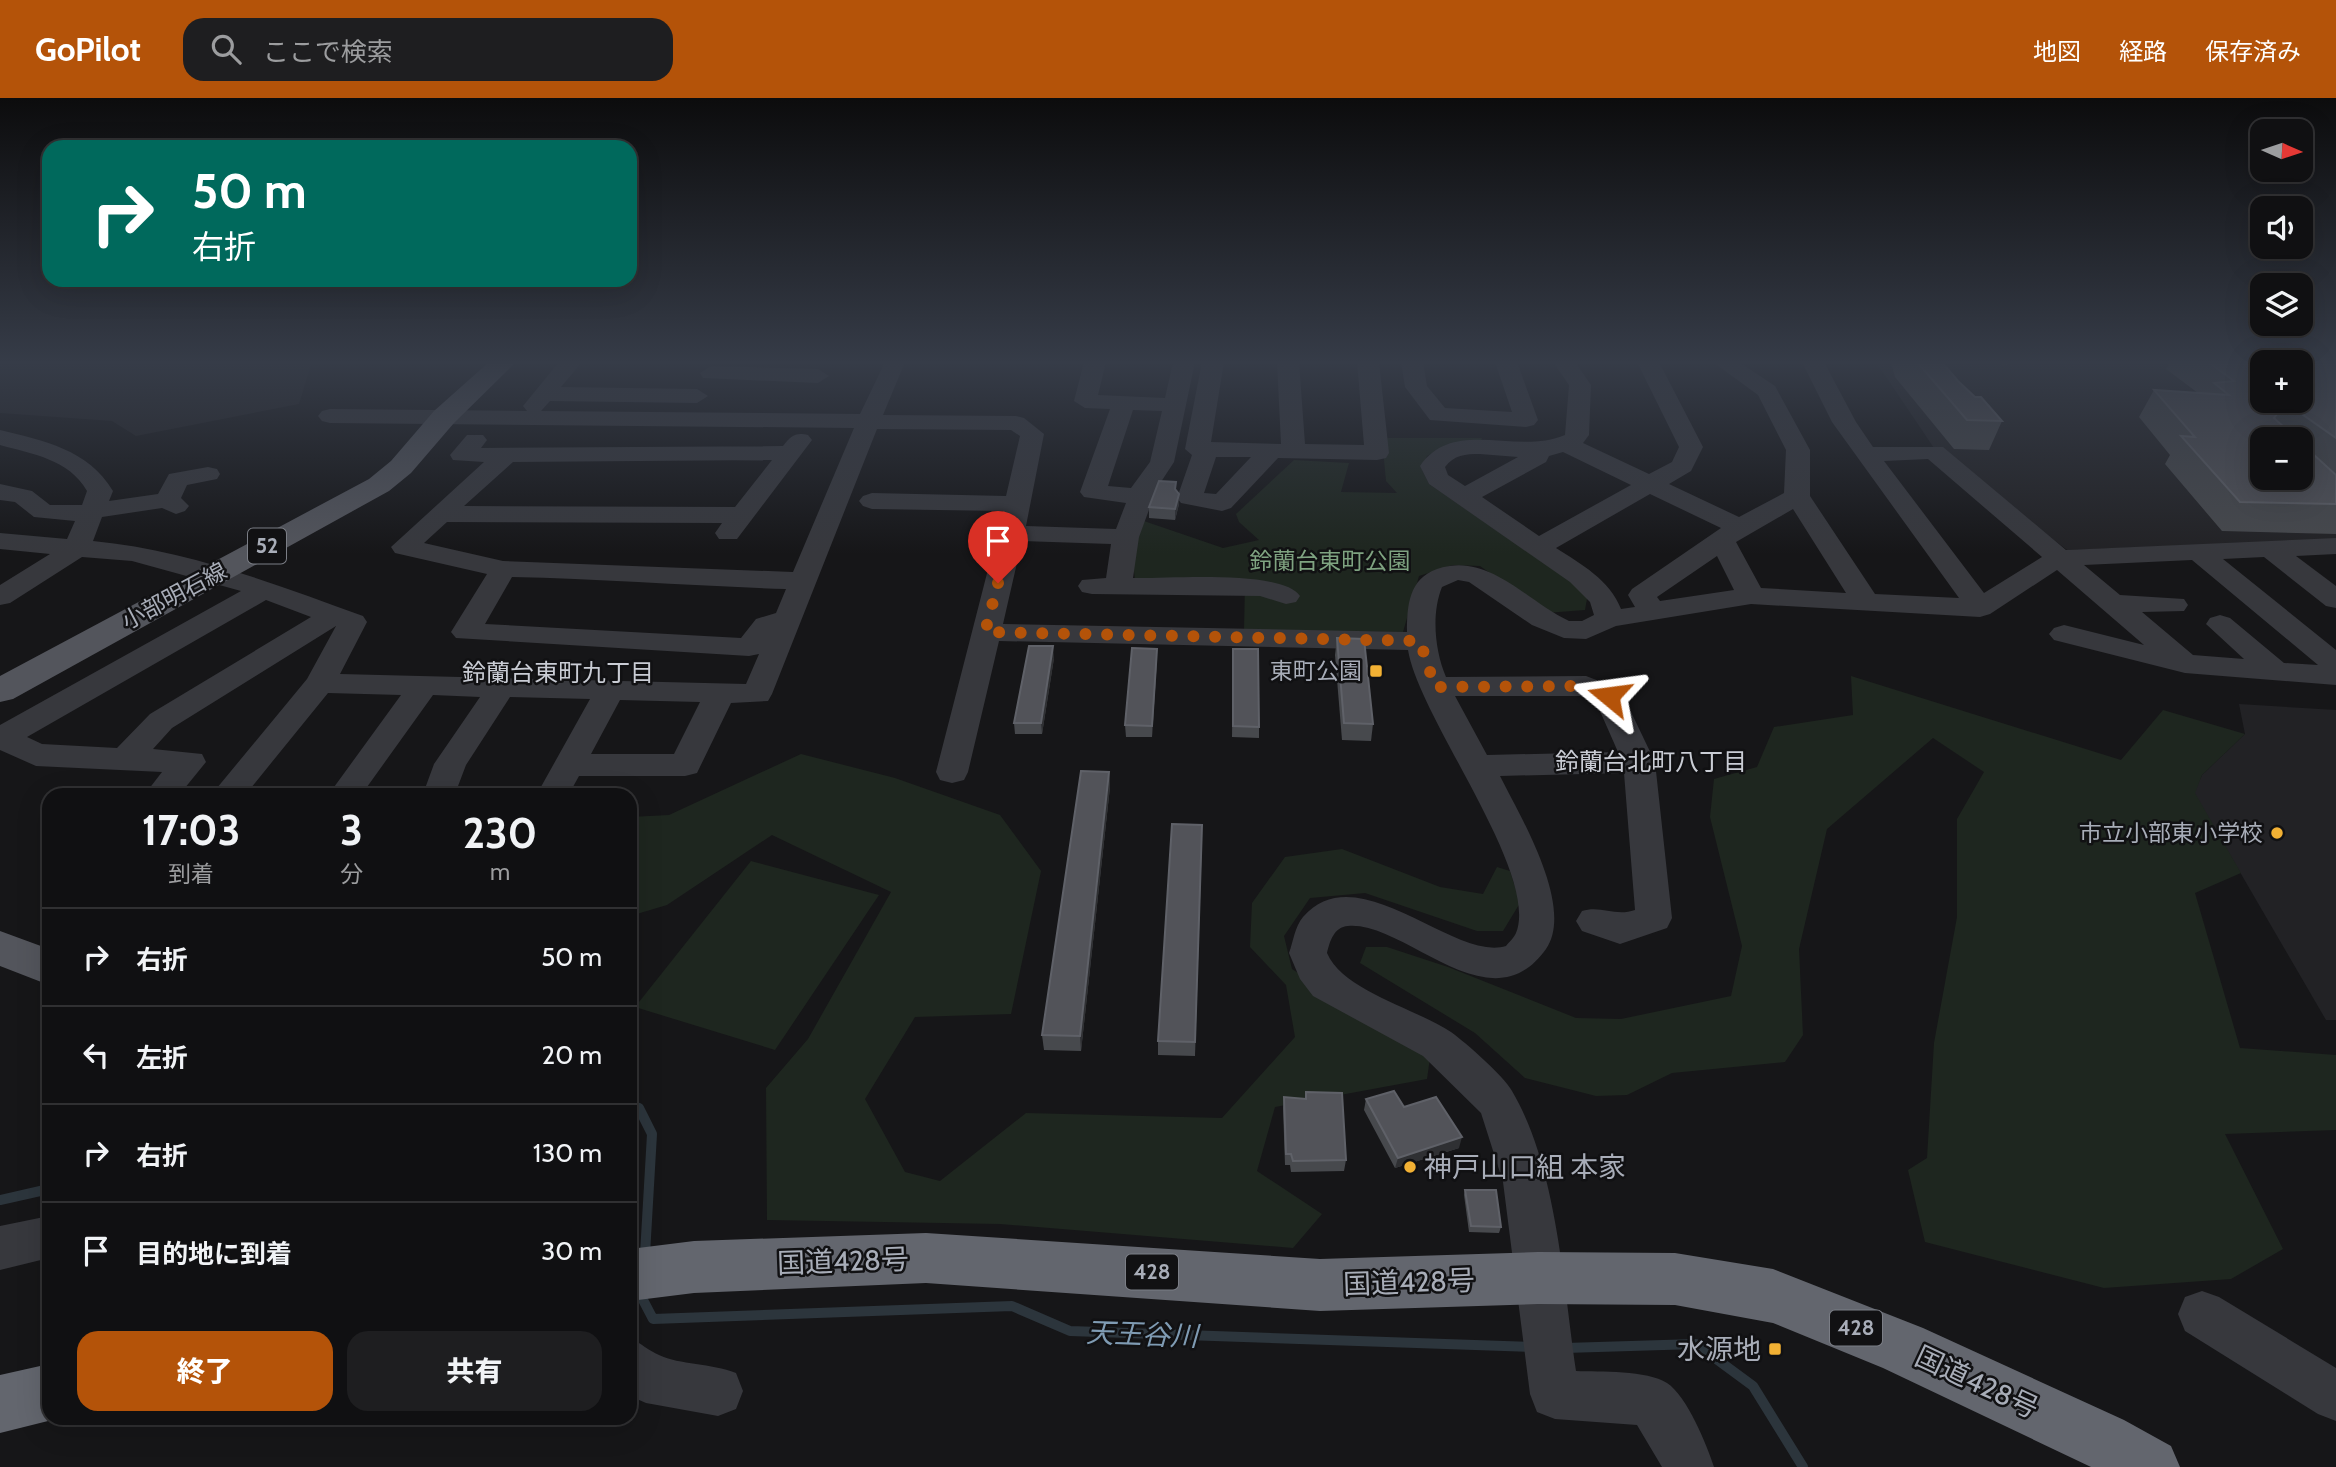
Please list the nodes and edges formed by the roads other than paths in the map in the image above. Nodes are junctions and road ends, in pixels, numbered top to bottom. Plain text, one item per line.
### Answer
1 (436, 426) edge
2 (803, 426) edge
3 (866, 426) edge
4 (1019, 426) edge
5 (1116, 426) edge
6 (1170, 426) edge
7 (1203, 426) edge
8 (1284, 426) edge
9 (1374, 426) edge
10 (1578, 426) edge
11 (1680, 426) edge
12 (1785, 426) edge
13 (1847, 426) edge
14 (0, 437) edge
15 (475, 440) dead end
16 (1551, 447) junction
17 (1206, 449) junction
18 (1282, 451) junction
19 (790, 453) junction
20 (506, 454) junction
21 (1866, 454) junction
22 (208, 474) dead end
23 (1650, 484) junction
24 (0, 492) edge
25 (1797, 496) junction
26 (1140, 497) junction
27 (1463, 497) junction
28 (872, 501) dead end
29 (1017, 504) junction
30 (92, 512) junction
31 (439, 514) junction
32 (1011, 533) junction
33 (1731, 533) junction
34 (1126, 537) junction
35 (0, 541) edge
36 (2336, 546) edge
37 (1538, 547) junction
38 (77, 548) junction
39 (2270, 549) junction
40 (2198, 552) junction
41 (2141, 554) junction
42 (2058, 558) junction
43 (503, 569) junction
44 (212, 575) junction
45 (803, 581) junction
46 (264, 590) junction
47 (1286, 596) dead end
48 (1751, 596) junction
49 (0, 597) edge
50 (2336, 600) edge
51 (2112, 603) junction
52 (1868, 604) junction
53 (1980, 608) junction
54 (1651, 611) junction
55 (334, 615) junction
56 (1610, 618) junction
57 (787, 620) junction
58 (2220, 624) dead end
59 (985, 632) junction
60 (2064, 634) dead end
61 (1420, 641) junction
62 (2185, 664) junction
63 (2336, 665) edge
64 (2276, 671) junction
65 (2336, 676) edge
66 (7, 681) edge
67 (320, 683) junction
68 (423, 687) junction
69 (1435, 687) junction
70 (501, 688) junction
71 (610, 691) junction
72 (720, 694) junction
73 (1, 738) edge
74 (127, 757) junction
75 (1639, 762) junction
76 (572, 765) junction
77 (1477, 766) junction
78 (952, 772) dead end
79 (166, 788) edge
80 (233, 788) edge
81 (349, 788) edge
82 (441, 788) edge
83 (557, 788) edge
84 (1595, 922) dead end
85 (0, 948) edge
86 (42, 965) edge
87 (42, 1239) edge
88 (0, 1248) edge
89 (637, 1274) edge
90 (1540, 1295) junction
91 (2202, 1314) dead end
92 (637, 1370) edge
93 (718, 1391) dead end
94 (42, 1394) edge
95 (2336, 1396) edge
96 (0, 1404) edge
97 (1688, 1467) edge
98 (2150, 1467) edge

1 - 44 main road, 小部明石線 / 52
2 - 19 street
3 - 45 street
4 - 29 street
5 - 26 street
6 - 26 street
7 - 17 street
8 - 18 street
9 - 18 street
10 - 16 street
11 - 23 street
12 - 25 street
13 - 21 street
14 - 30 street
15 - 20 street
16 - 23 street
16 - 27 street
16 - 27 street
17 - 18 street
17 - 18 street
19 - 20 street
19 - 31 street
20 - 31 street
21 - 42 street
21 - 53 street
22 - 30 street
23 - 33 street
23 - 37 street
24 - 30 street
25 - 33 street
25 - 52 street
26 - 34 street
27 - 37 street
28 - 29 street
29 - 32 street
30 - 38 street
31 - 43 street
32 - 34 street
32 - 59 street
33 - 48 street
33 - 54 street
34 - 47 street
35 - 38 street
36 - 39 street
37 - 56 street
38 - 44 street
38 - 49 street
39 - 40 street
39 - 50 street
40 - 41 street
40 - 63 street
41 - 42 street
41 - 51 street
42 - 51 street
42 - 53 street
43 - 45 street
43 - 57 street
44 - 46 street
44 - 66 main road, 小部明石線 / 52
45 - 57 street
46 - 55 street
46 - 73 street
48 - 52 street
48 - 54 street
51 - 62 street
52 - 53 street
54 - 56 street
55 - 67 street
55 - 74 street
56 - 61 street
57 - 72 street
58 - 64 street
59 - 61 street
59 - 78 street
60 - 62 street
61 - 69 street
62 - 64 street
64 - 65 street
67 - 68 street
67 - 80 street
68 - 70 street
68 - 81 street
69 - 75 street
69 - 77 street
70 - 71 street
70 - 82 street
71 - 72 street
71 - 76 street
72 - 76 street
73 - 74 street
74 - 79 street
75 - 77 street
75 - 84 street
76 - 83 street
77 - 90 street
85 - 86 main road
87 - 88 street
89 - 90 highway, 国道428号 / 428
90 - 97 street
90 - 98 highway, 国道428号 / 428
91 - 95 street
92 - 93 street
94 - 96 highway

